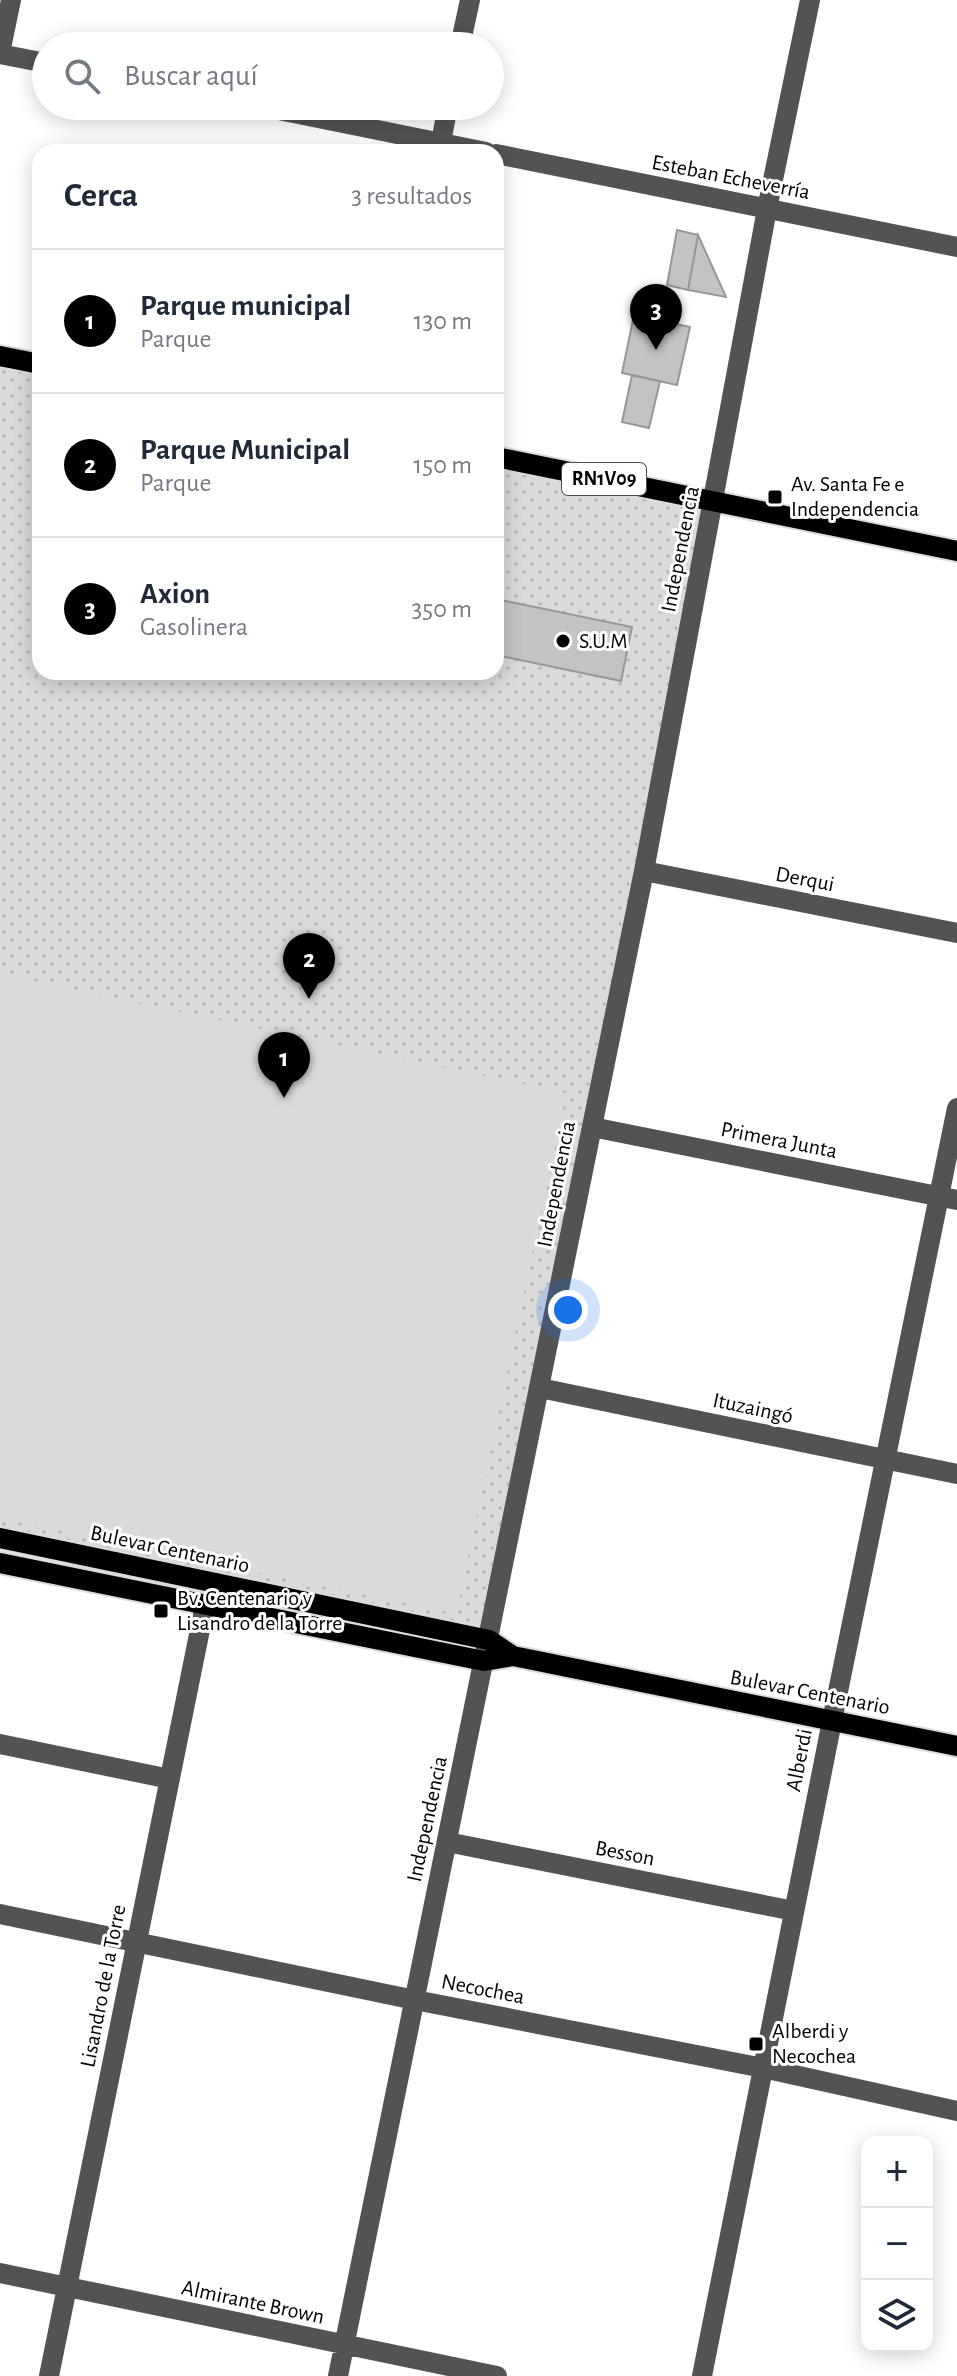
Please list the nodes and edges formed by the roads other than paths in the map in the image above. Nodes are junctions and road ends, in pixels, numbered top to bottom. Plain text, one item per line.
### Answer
1 (11, 0) edge
2 (470, 0) edge
3 (810, 0) edge
4 (463, 32) edge
5 (0, 54) edge
6 (32, 60) edge
7 (321, 120) edge
8 (445, 120) edge
9 (427, 144) edge
10 (441, 144) edge
11 (504, 156) edge
12 (767, 209) junction
13 (957, 247) edge
14 (0, 356) edge
15 (32, 362) edge
16 (504, 459) edge
17 (713, 501) junction
18 (957, 551) edge
19 (644, 871) junction
20 (957, 933) edge
21 (957, 1108) edge
22 (592, 1127) junction
23 (948, 1198) edge
24 (540, 1388) junction
25 (885, 1460) junction
26 (957, 1474) edge
27 (0, 1538) edge
28 (0, 1563) edge
29 (205, 1605) junction
30 (489, 1640) junction
31 (513, 1656) junction
32 (484, 1661) junction
33 (832, 1721) junction
34 (0, 1744) edge
35 (957, 1746) edge
36 (170, 1779) junction
37 (447, 1842) junction
38 (794, 1911) junction
39 (0, 1914) edge
40 (136, 1943) junction
41 (415, 2000) junction
42 (763, 2068) junction
43 (957, 2111) edge
44 (0, 2273) edge
45 (67, 2287) junction
46 (344, 2346) junction
47 (49, 2376) edge
48 (338, 2376) edge
49 (497, 2376) edge
50 (702, 2376) edge

1 - 5 street
2 - 4 street
3 - 12 street, Independencia
5 - 6 street
7 - 9 street
8 - 10 street
11 - 12 street, Esteban Echeverría
12 - 13 street, Esteban Echeverría
12 - 17 street, Independencia
14 - 15 main road
16 - 17 main road, RN1V09
17 - 18 main road, RN1V09
17 - 19 street, Independencia
19 - 20 street, Derqui
19 - 22 street, Independencia
21 - 23 street, Alberdi
22 - 23 street, Primera Junta
22 - 24 street, Independencia
23 - 25 street, Alberdi
24 - 25 street, Ituzaingó
24 - 30 street, Independencia
25 - 26 street, Ituzaingó
25 - 33 street, Alberdi
27 - 30 main road, Bulevar Centenario
28 - 29 main road, Bulevar Centenario
29 - 32 main road, Bulevar Centenario
29 - 36 street, Lisandro de la Torre
30 - 31 main road, Bulevar Centenario
30 - 32 street, Independencia
31 - 32 main road, Bulevar Centenario
31 - 33 main road, Bulevar Centenario
32 - 37 street, Independencia
33 - 35 main road, Bulevar Centenario
33 - 38 street, Alberdi
34 - 36 street
36 - 40 street, Lisandro de la Torre
37 - 38 street, Besson
37 - 41 street, Independencia
38 - 42 street, Alberdi
39 - 40 street, Necochea
40 - 41 street, Necochea
40 - 45 street, Lisandro de la Torre
41 - 42 street, Necochea
41 - 46 street, Independencia
42 - 43 street, Necochea
42 - 50 street, Alberdi
44 - 45 street, Almirante Brown
45 - 46 street, Almirante Brown
45 - 47 street, Lisandro de la Torre
46 - 48 street, Independencia
46 - 49 street, Almirante Brown

